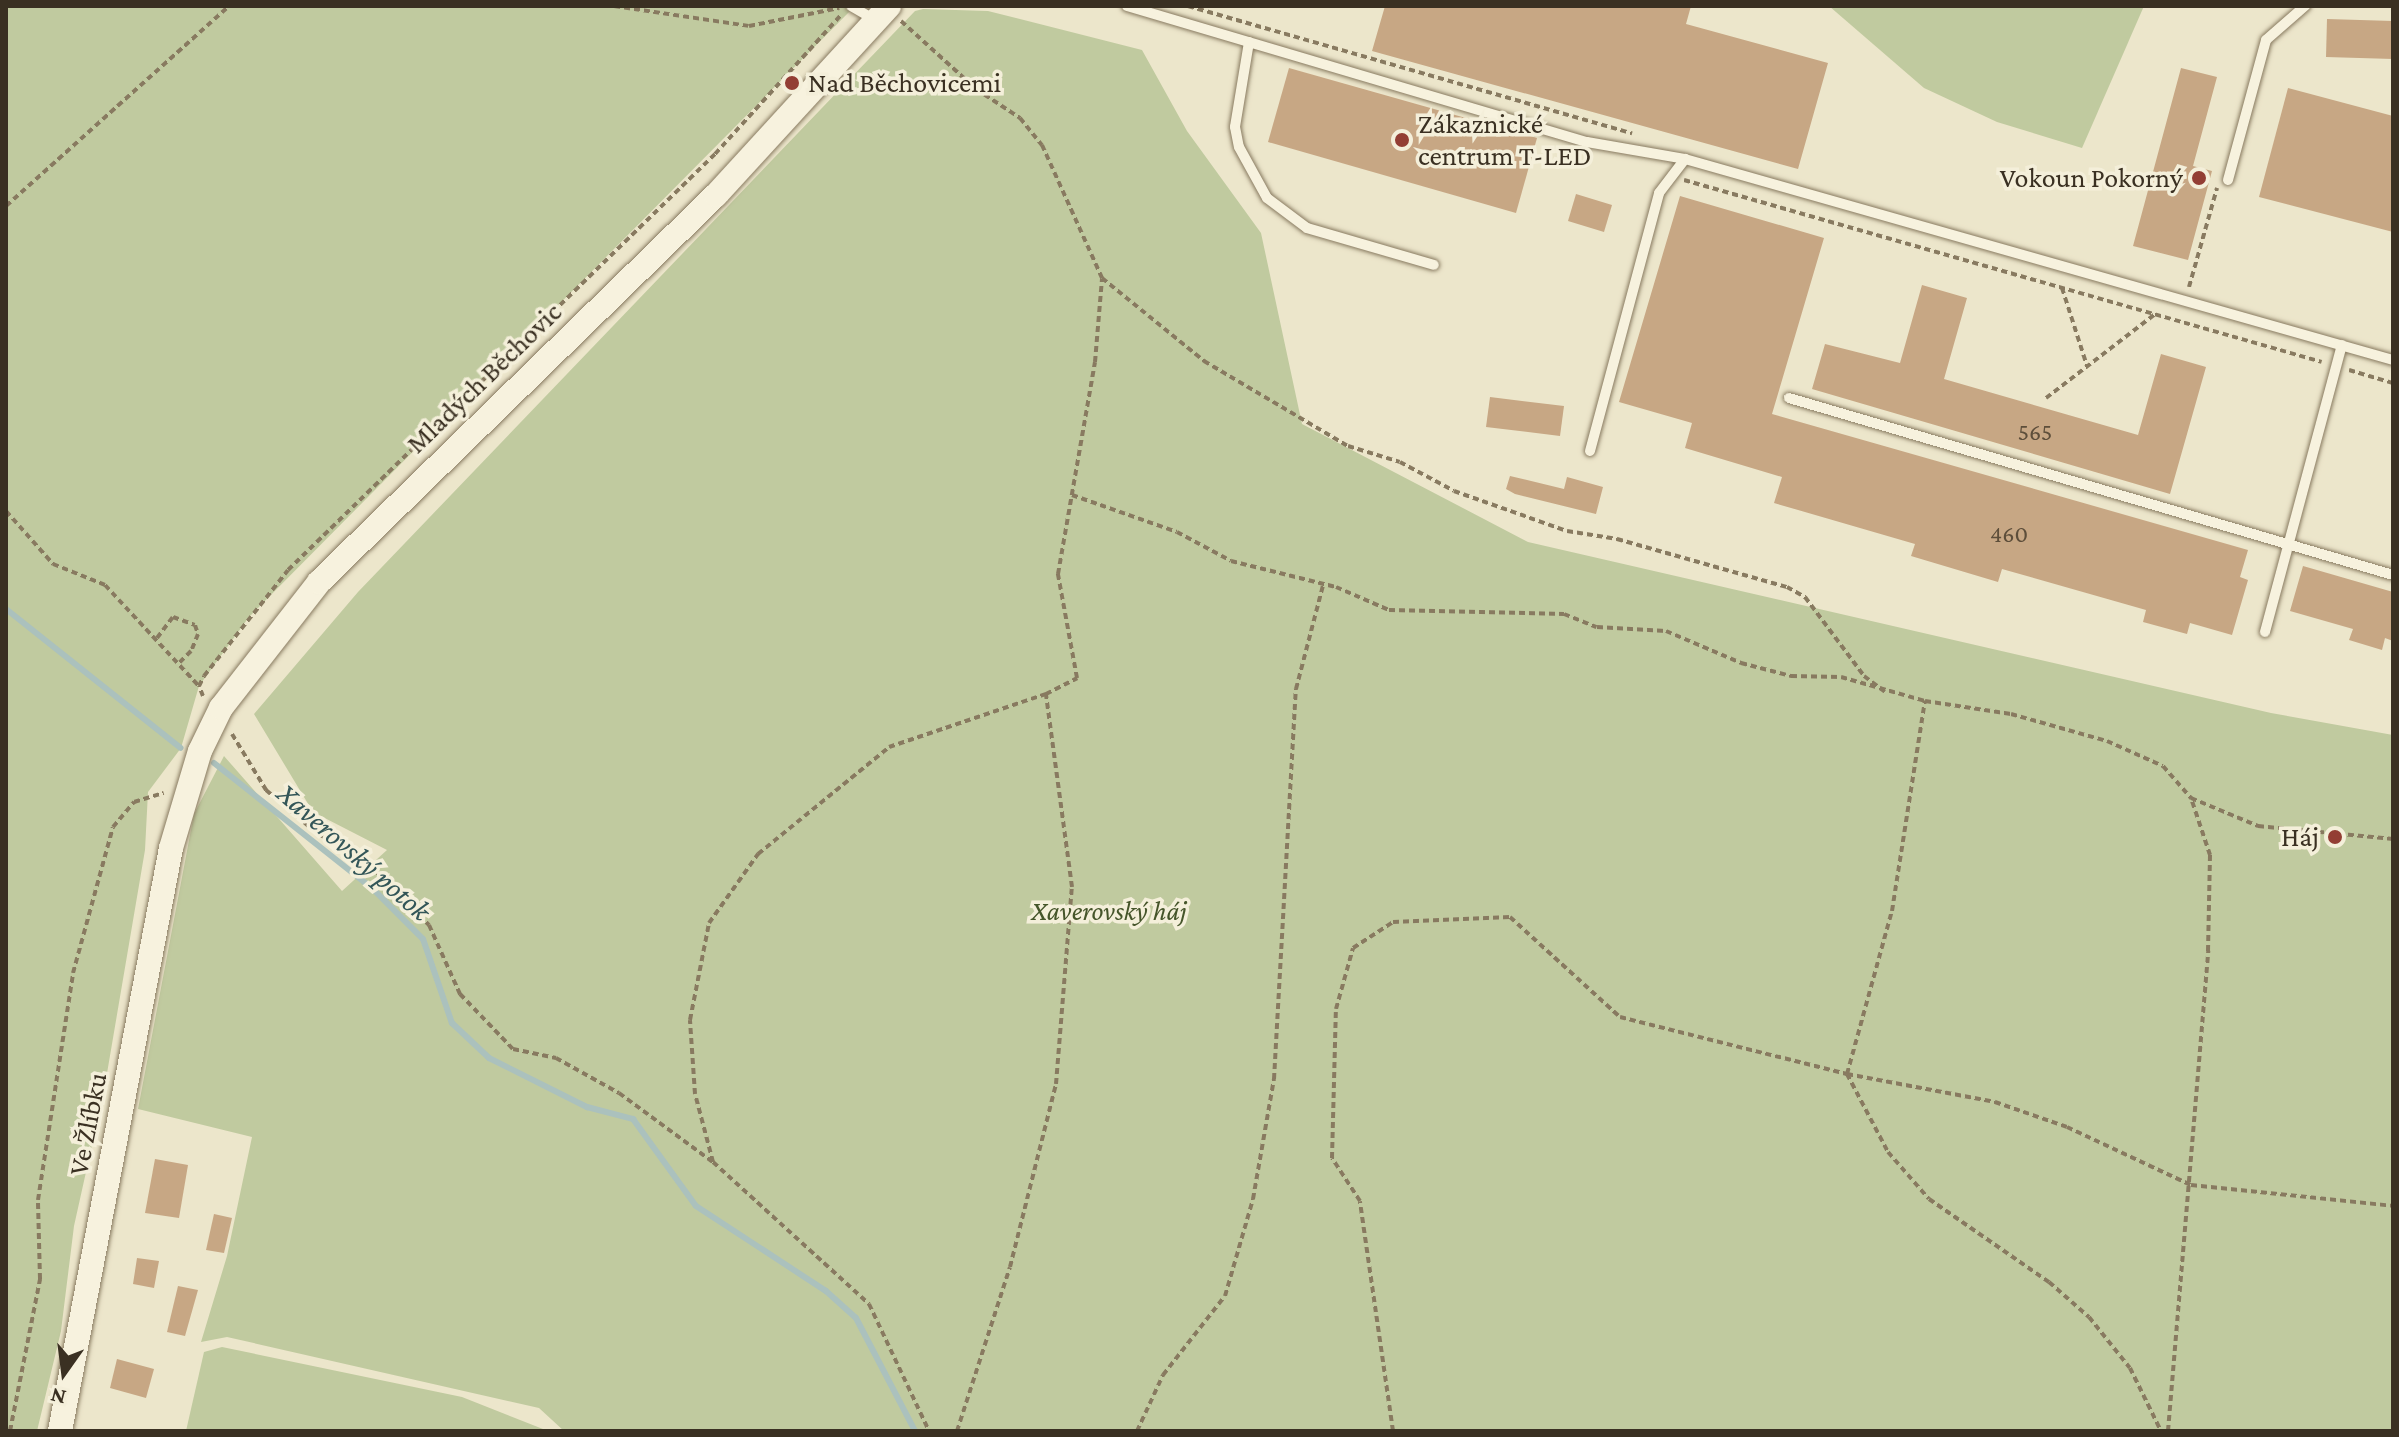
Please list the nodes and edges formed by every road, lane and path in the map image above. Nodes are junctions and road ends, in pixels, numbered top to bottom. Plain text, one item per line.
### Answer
1 (229, 6) edge
2 (614, 6) edge
3 (850, 6) edge
4 (1127, 6) edge
5 (1188, 6) edge
6 (2305, 6) edge
7 (882, 13) edge
8 (1249, 42) junction
9 (1645, 137) dead end
10 (1685, 159) junction
11 (1670, 176) junction
12 (2228, 180) joint
13 (6, 206) edge
14 (1434, 265) dead end
15 (2191, 277) dead end
16 (1102, 278) junction
17 (2062, 288) junction
18 (2176, 298) junction
19 (2154, 314) junction
20 (2342, 345) junction
21 (2393, 360) edge
22 (2088, 366) junction
23 (2337, 367) junction
24 (2393, 383) edge
25 (1789, 398) dead end
26 (2046, 398) dead end
27 (1590, 451) dead end
28 (1072, 495) junction
29 (6, 511) edge
30 (2288, 543) junction
31 (2393, 575) edge
32 (1323, 585) junction
33 (2265, 632) dead end
34 (157, 638) junction
35 (177, 665) junction
36 (199, 686) junction
37 (1885, 692) junction
38 (1046, 694) junction
39 (1925, 701) junction
40 (207, 705) dead end
41 (229, 729) dead end
42 (170, 787) dead end
43 (2191, 798) junction
44 (176, 828) joint
45 (2393, 839) edge
46 (1847, 1074) junction
47 (713, 1162) junction
48 (2191, 1185) junction
49 (2393, 1206) edge
50 (10, 1431) edge
51 (60, 1431) edge
52 (929, 1431) edge
53 (957, 1431) edge
54 (1137, 1431) edge
55 (1393, 1431) edge
56 (2161, 1431) edge
57 (2168, 1431) edge

1 - 13 path
2 - 3 path
3 - 7 lane
3 - 36 path
4 - 8 lane
5 - 9 path
6 - 12 lane
7 - 16 path
7 - 44 street, Mladých Běchovic
8 - 10 lane
8 - 14 lane
10 - 11 lane
10 - 18 lane
11 - 17 path
11 - 27 lane
12 - 15 path
16 - 28 path
16 - 37 path
17 - 19 path
17 - 22 path
18 - 19 path
18 - 20 lane
19 - 22 path
19 - 23 path
20 - 21 lane
20 - 23 lane
22 - 26 path
23 - 24 path
23 - 30 lane
25 - 30 lane
28 - 32 path
28 - 38 path
29 - 34 path
30 - 31 lane
30 - 33 lane
32 - 37 path
32 - 54 path
34 - 35 path
34 - 35 path
35 - 36 path
36 - 40 path
37 - 39 path
38 - 47 path
38 - 53 path
39 - 43 path
39 - 46 path
41 - 47 path
42 - 50 path
43 - 45 path
43 - 48 path
44 - 51 street, Ve Žlíbku
46 - 48 path
46 - 55 path
46 - 56 path
47 - 52 path
48 - 49 path
48 - 57 path

